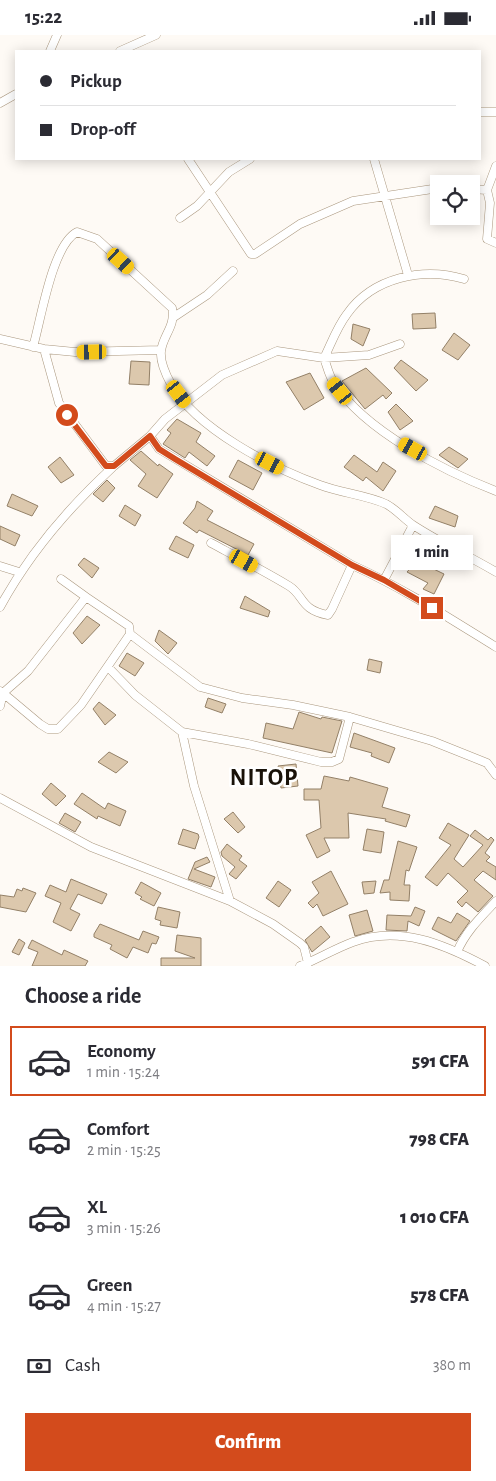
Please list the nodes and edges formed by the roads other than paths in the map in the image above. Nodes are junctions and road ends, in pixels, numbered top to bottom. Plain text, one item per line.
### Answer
1 (57, 35) edge
2 (156, 35) edge
3 (50, 50) edge
4 (122, 50) edge
5 (15, 95) edge
6 (0, 103) edge
7 (481, 112) edge
8 (496, 112) edge
9 (189, 160) edge
10 (248, 160) edge
11 (374, 160) edge
12 (496, 166) edge
13 (430, 189) edge
14 (480, 190) edge
15 (487, 190) junction
16 (211, 193) junction
17 (386, 195) junction
18 (180, 218) dead end
19 (496, 243) edge
20 (234, 271) dead end
21 (408, 275) junction
22 (464, 279) dead end
23 (174, 317) junction
24 (0, 339) edge
25 (400, 344) dead end
26 (33, 347) junction
27 (44, 349) junction
28 (161, 350) junction
29 (324, 358) junction
30 (186, 404) junction
31 (150, 436) junction
32 (114, 466) junction
33 (496, 491) edge
34 (413, 525) junction
35 (211, 543) dead end
36 (352, 565) junction
37 (0, 566) edge
38 (19, 572) junction
39 (496, 572) edge
40 (61, 579) dead end
41 (384, 580) junction
42 (86, 597) junction
43 (0, 607) edge
44 (130, 634) junction
45 (496, 647) edge
46 (108, 667) junction
47 (2, 692) edge
48 (0, 705) edge
49 (350, 717) junction
50 (182, 732) junction
51 (496, 775) edge
52 (0, 798) edge
53 (230, 901) junction
54 (496, 901) edge
55 (458, 952) junction
56 (308, 963) junction
57 (300, 966) edge
58 (485, 966) edge

1 - 3 street
2 - 4 street
5 - 6 street
7 - 8 street
9 - 16 street
10 - 16 street
11 - 17 street
12 - 15 street
13 - 17 street
14 - 15 street
15 - 19 street
16 - 17 street
16 - 18 street
17 - 21 street
20 - 23 street
21 - 22 street
21 - 29 street
23 - 26 street
23 - 28 street
24 - 26 street
25 - 29 street
26 - 27 street
27 - 28 street
27 - 32 street
28 - 30 street
29 - 30 street
29 - 33 street
30 - 31 street
30 - 34 street
31 - 32 street
31 - 36 street
32 - 38 street
34 - 39 street
34 - 41 street
35 - 36 street
36 - 41 street
37 - 38 street
38 - 43 street
40 - 42 street
41 - 45 street
42 - 44 street
42 - 47 street
44 - 46 street
44 - 49 street
46 - 47 street
46 - 50 street
47 - 48 street
49 - 50 street
49 - 51 street
50 - 53 street
52 - 53 street
53 - 56 street
54 - 55 street
55 - 56 street
55 - 58 street
56 - 57 street

